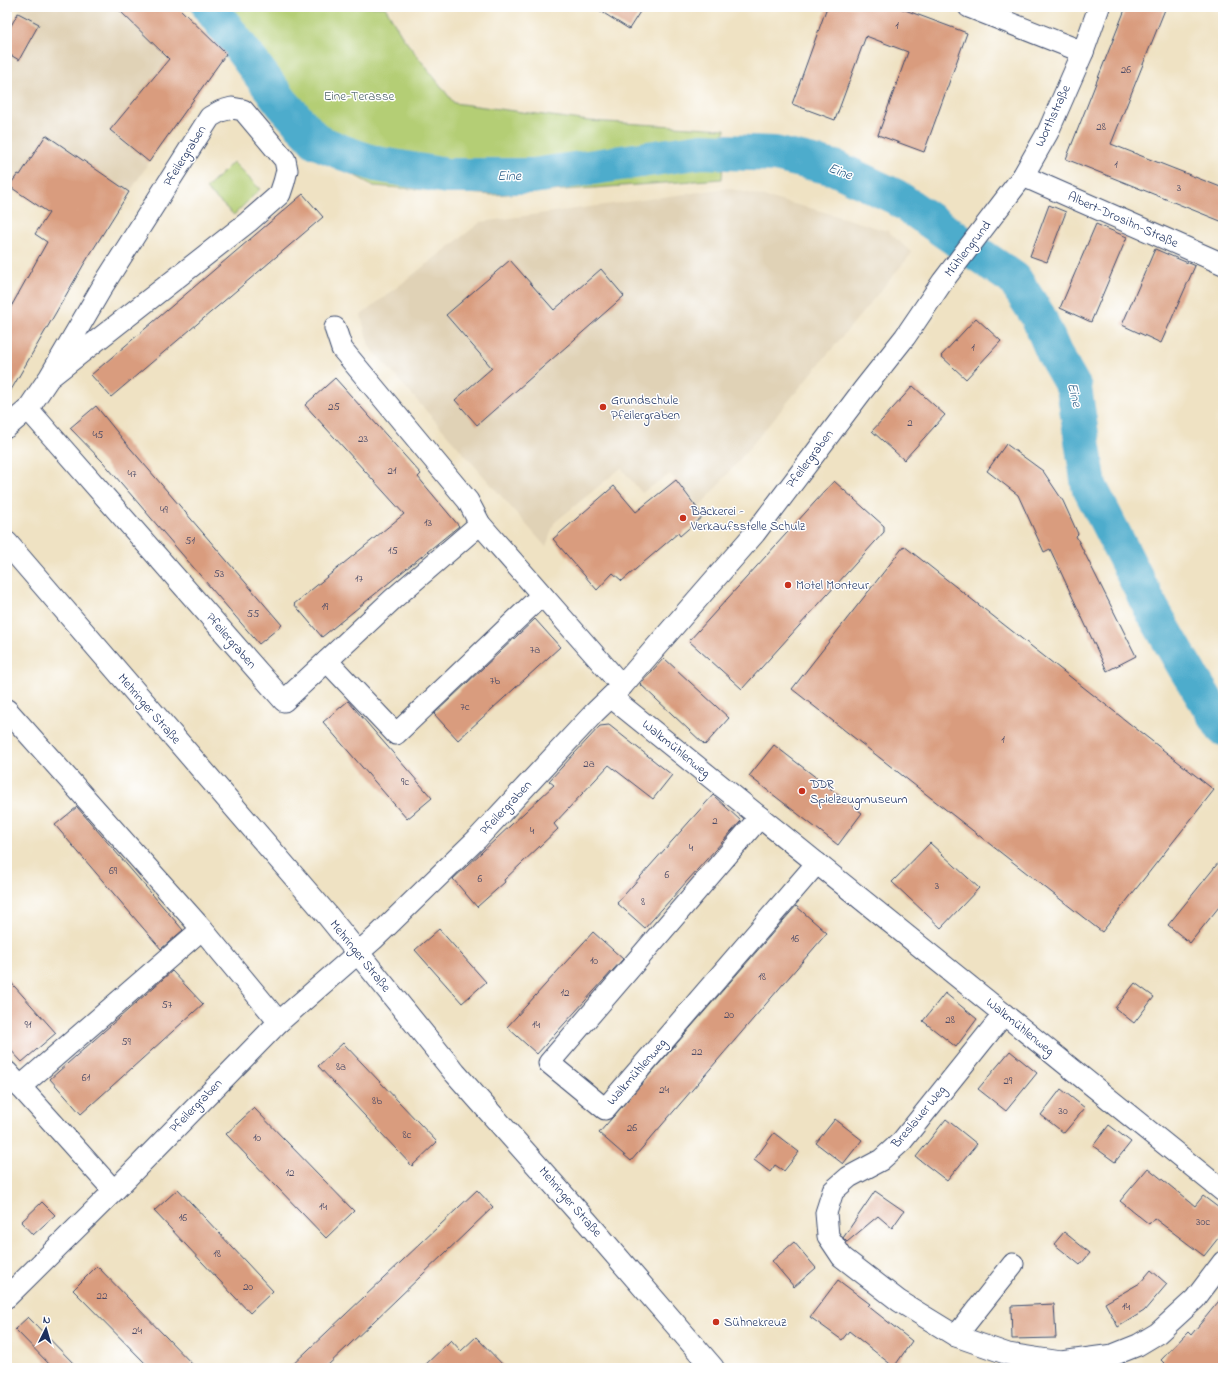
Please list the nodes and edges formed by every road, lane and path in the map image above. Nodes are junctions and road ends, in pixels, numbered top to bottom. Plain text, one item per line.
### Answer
1 (969, 7) edge
2 (1099, 7) edge
3 (1083, 52) junction
4 (1023, 176) junction
5 (992, 218) joint
6 (1223, 264) edge
7 (943, 281) joint
8 (336, 328) dead end
9 (49, 378) junction
10 (28, 409) junction
11 (7, 427) edge
12 (480, 524) junction
13 (7, 543) edge
14 (542, 595) junction
15 (327, 661) junction
16 (616, 691) junction
17 (9, 716) edge
18 (760, 817) junction
19 (817, 863) junction
20 (202, 929) junction
21 (358, 952) junction
22 (1004, 1014) junction
23 (279, 1022) junction
24 (14, 1080) edge
25 (114, 1191) junction
26 (1223, 1191) edge
27 (1223, 1262) edge
28 (1014, 1264) dead end
29 (7, 1297) edge
30 (956, 1336) junction
31 (713, 1368) edge

1 - 3 street
2 - 3 street, Worthstraße
3 - 4 street, Worthstraße
4 - 5 street, Worthstraße
4 - 6 street, Albert-Drosihn-Straße
5 - 7 street, Mühlengrund
7 - 16 street, Pfeilergraben
8 - 12 street
9 - 9 street, Pfeilergraben
9 - 10 street, Pfeilergraben
10 - 11 street
10 - 15 street, Pfeilergraben
12 - 14 street
12 - 15 street, Pfeilergraben
13 - 21 main road, Mehringer Straße
14 - 15 street
14 - 16 street
16 - 18 street, Walkmühlenweg
16 - 21 street, Pfeilergraben
17 - 20 street
18 - 19 street, Walkmühlenweg
18 - 19 street, Walkmühlenweg
19 - 22 street, Walkmühlenweg
20 - 23 street
20 - 24 street
21 - 23 street, Pfeilergraben
21 - 31 main road, Mehringer Straße
22 - 26 street, Walkmühlenweg
22 - 30 street, Breslauer Weg
23 - 25 street, Pfeilergraben
24 - 25 street
25 - 29 street, Pfeilergraben
27 - 30 street, Breslauer Weg
28 - 30 street

